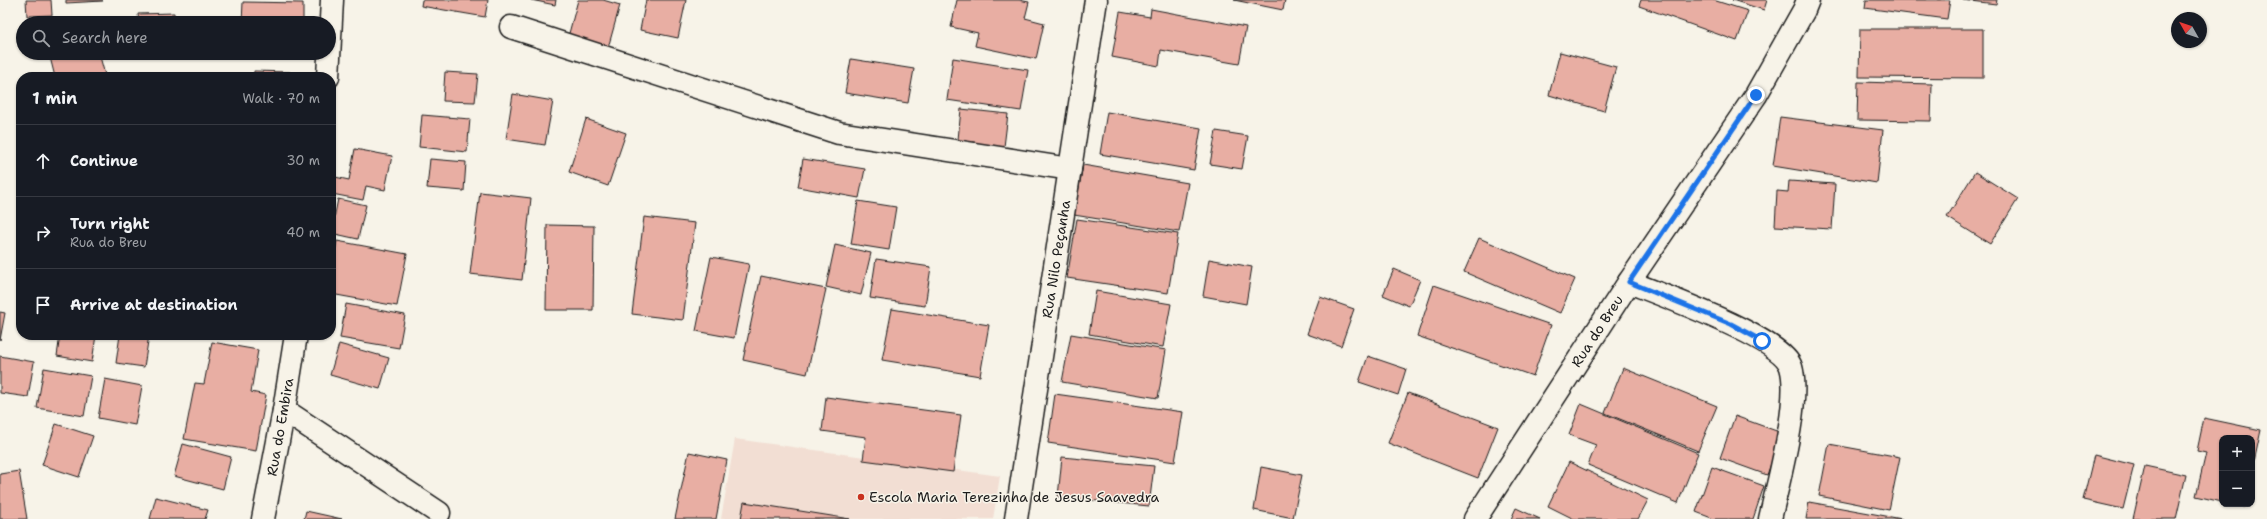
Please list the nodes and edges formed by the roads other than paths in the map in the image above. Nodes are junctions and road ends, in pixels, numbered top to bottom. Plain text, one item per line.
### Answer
1 (332, 0) edge
2 (1096, 0) edge
3 (1808, 0) edge
4 (331, 16) edge
5 (511, 27) dead end
6 (329, 60) edge
7 (328, 72) edge
8 (1070, 169) junction
9 (1629, 282) junction
10 (295, 340) edge
11 (284, 410) junction
12 (439, 513) dead end
13 (263, 519) edge
14 (1016, 519) edge
15 (1475, 519) edge
16 (1770, 519) edge

1 - 4 street
2 - 8 street, Rua Nilo Peçanha
3 - 9 street, Rua do Breu
5 - 8 street
6 - 7 street
8 - 14 street, Rua Nilo Peçanha
9 - 15 street, Rua do Breu
9 - 16 street
10 - 11 street, Rua do Embira
11 - 12 street
11 - 13 street, Rua do Embira

